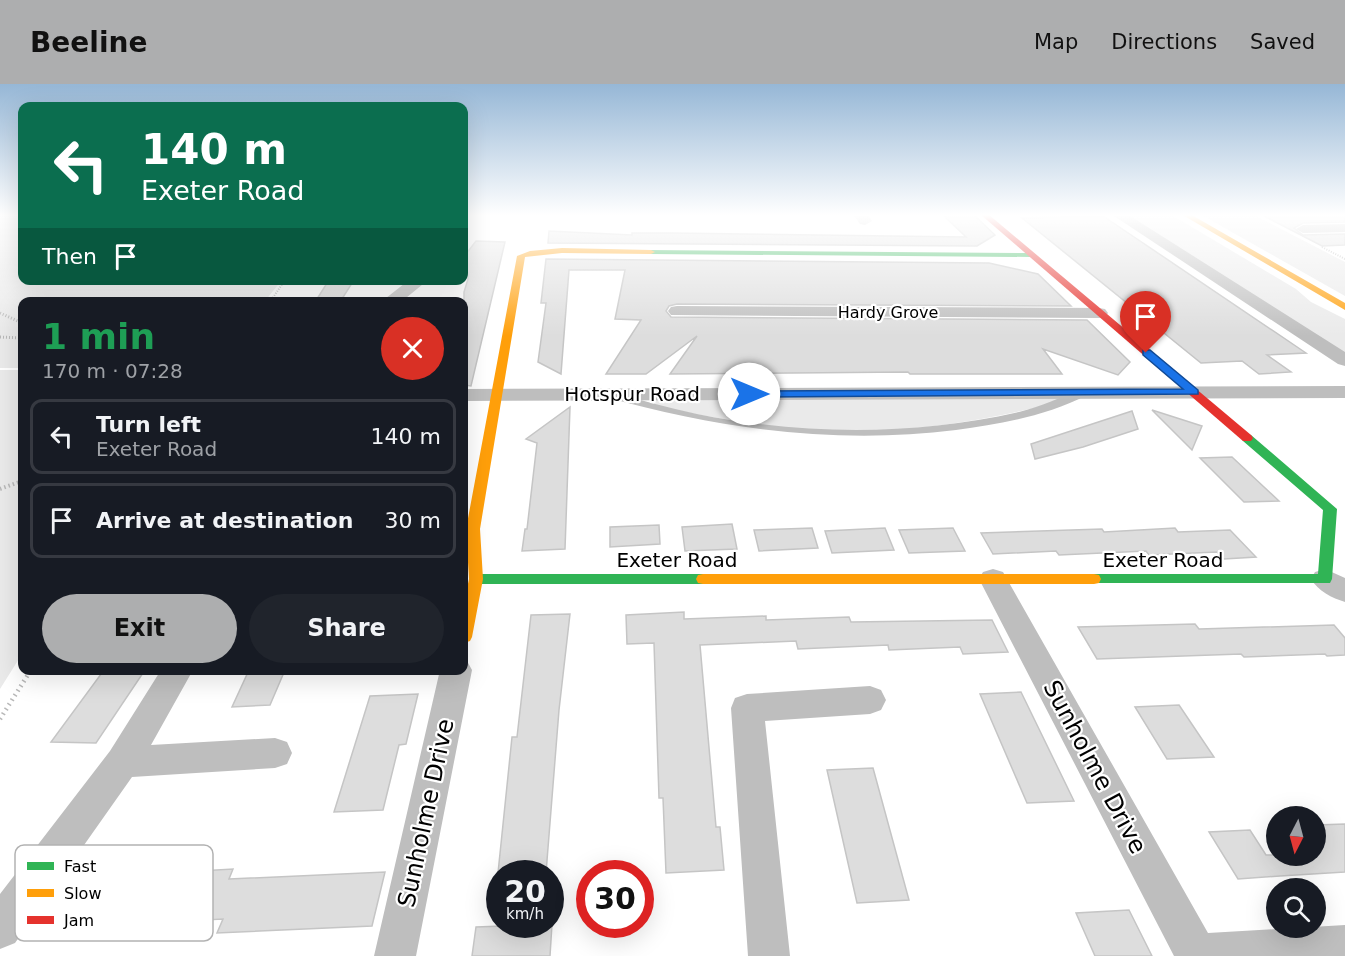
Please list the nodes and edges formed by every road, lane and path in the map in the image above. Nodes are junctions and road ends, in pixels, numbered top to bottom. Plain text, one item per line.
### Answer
1 (523, 255) edge
2 (995, 255) edge
3 (1032, 255) joint
4 (1181, 255) edge
5 (1255, 255) edge
6 (413, 285) edge
7 (396, 297) edge
8 (1345, 307) edge
9 (677, 311) dead end
10 (0, 313) edge
11 (1099, 313) junction
12 (18, 321) edge
13 (0, 337) edge
14 (18, 338) edge
15 (1345, 360) edge
16 (1194, 392) junction
17 (1345, 392) edge
18 (1083, 393) junction
19 (606, 394) junction
20 (468, 395) edge
21 (495, 395) junction
22 (18, 482) edge
23 (0, 489) edge
24 (1337, 509) edge
25 (476, 579) junction
26 (993, 579) junction
27 (1335, 586) edge
28 (468, 618) edge
29 (28, 675) edge
30 (175, 675) edge
31 (455, 675) edge
32 (870, 700) dead end
33 (0, 719) edge
34 (275, 753) dead end
35 (122, 762) junction
36 (61, 845) edge
37 (15, 908) edge
38 (0, 928) edge
39 (1345, 946) edge
40 (1197, 955) edge
41 (395, 956) edge
42 (769, 956) edge

1 - 21 street
2 - 3 street
3 - 11 street, Exeter Road
4 - 15 street
5 - 8 street
6 - 7 street
9 - 11 street, Hardy Grove
10 - 12 path
11 - 16 street, Exeter Road
13 - 14 path
16 - 17 street, Hotspur Road
16 - 18 street, Hotspur Road
16 - 24 street, Exeter Road
18 - 19 street, Hotspur Road
18 - 19 lane
19 - 21 street, Hotspur Road
20 - 21 street, Hotspur Road
21 - 25 street
22 - 23 path
24 - 27 street, Exeter Road
25 - 26 street, Exeter Road
25 - 28 street
26 - 27 street, Exeter Road
26 - 40 street, Sunholme Drive
29 - 33 path
30 - 35 street
31 - 41 street, Sunholme Drive
32 - 42 street
34 - 35 street
35 - 36 street
37 - 38 street
39 - 40 street, Sunholme Drive

